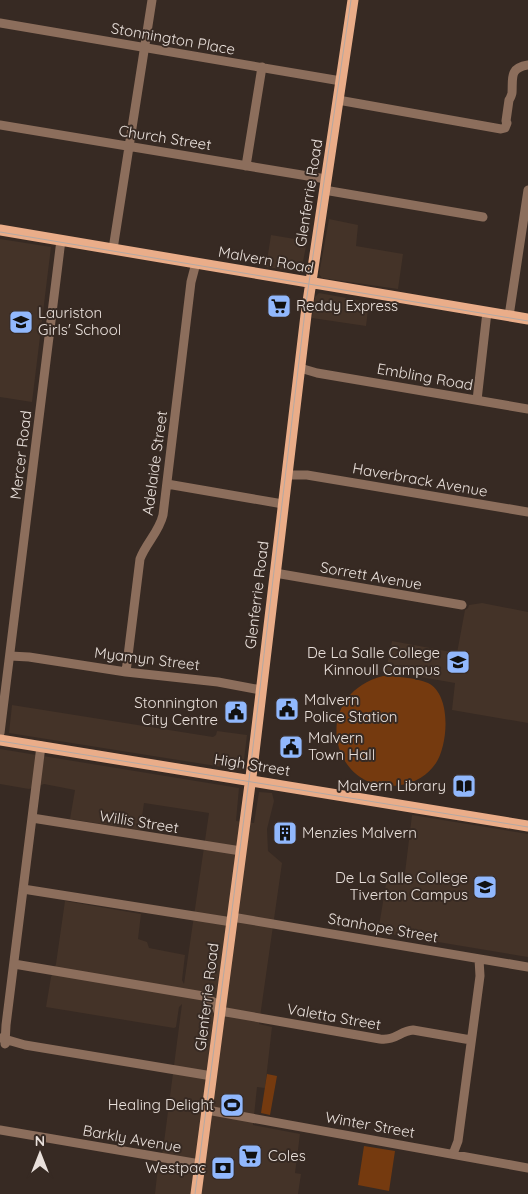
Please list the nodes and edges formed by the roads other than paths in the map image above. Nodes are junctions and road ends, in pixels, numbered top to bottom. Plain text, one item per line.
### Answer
1 (152, 0) edge
2 (353, 0) edge
3 (0, 23) edge
4 (144, 48) junction
5 (527, 66) edge
6 (262, 67) junction
7 (340, 81) junction
8 (338, 100) junction
9 (0, 125) edge
10 (129, 146) junction
11 (246, 166) junction
12 (325, 185) junction
13 (528, 190) edge
14 (483, 217) dead end
15 (0, 230) edge
16 (61, 240) junction
17 (113, 249) junction
18 (194, 263) junction
19 (310, 283) junction
20 (487, 312) junction
21 (509, 316) junction
22 (528, 319) edge
23 (299, 371) junction
24 (476, 400) junction
25 (528, 409) edge
26 (287, 472) junction
27 (167, 484) junction
28 (284, 504) junction
29 (528, 512) edge
30 (275, 573) junction
31 (462, 606) dead end
32 (10, 654) junction
33 (126, 672) junction
34 (261, 690) junction
35 (0, 733) edge
36 (0, 740) edge
37 (41, 746) junction
38 (250, 780) junction
39 (32, 818) junction
40 (528, 826) edge
41 (241, 852) junction
42 (23, 889) junction
43 (232, 920) junction
44 (482, 959) junction
45 (14, 964) junction
46 (528, 967) edge
47 (224, 982) junction
48 (200, 996) junction
49 (220, 1014) junction
50 (471, 1040) junction
51 (2, 1041) edge
52 (212, 1076) junction
53 (207, 1110) junction
54 (0, 1130) edge
55 (456, 1155) junction
56 (200, 1164) junction
57 (528, 1168) edge
58 (196, 1194) edge

1 - 4 street
2 - 7 main road, Glenferrie Road
3 - 4 street, Stonnington Place
4 - 6 street, Stonnington Place
4 - 10 street
5 - 8 street
6 - 7 street, Stonnington Place
6 - 11 street
7 - 8 main road, Glenferrie Road
8 - 12 main road, Glenferrie Road
9 - 10 street, Church Street
10 - 11 street, Church Street
10 - 17 street
11 - 12 street, Church Street
12 - 14 street, Church Street
12 - 19 main road, Glenferrie Road
13 - 21 street
15 - 16 main road, Malvern Road
16 - 17 main road, Malvern Road
16 - 32 street, Mercer Road
17 - 18 main road, Malvern Road
18 - 19 main road, Malvern Road
18 - 27 street, Adelaide Street
19 - 20 main road, Malvern Road
19 - 23 main road, Glenferrie Road
20 - 21 main road, Malvern Road
20 - 24 street
21 - 22 main road, Malvern Road
23 - 24 street, Embling Road
23 - 26 main road, Glenferrie Road
24 - 25 street, Embling Road
26 - 28 main road, Glenferrie Road
26 - 29 street, Haverbrack Avenue
27 - 28 street
27 - 33 street, Adelaide Street
28 - 30 main road, Glenferrie Road
30 - 31 street, Sorrett Avenue
30 - 34 main road, Glenferrie Road
32 - 33 street, Myamyn Street
32 - 35 street, Mercer Road
33 - 34 street, Myamyn Street
34 - 38 main road, Glenferrie Road
36 - 37 main road, High Street
37 - 38 main road, High Street
37 - 39 street
38 - 40 main road, High Street
38 - 41 main road, Glenferrie Road
39 - 41 street, Willis Street
39 - 42 street
41 - 43 main road, Glenferrie Road
42 - 43 street, Stanhope Street
42 - 45 street
43 - 44 street, Stanhope Street
43 - 47 main road, Glenferrie Road
44 - 46 street, Stanhope Street
44 - 50 street
45 - 48 street
45 - 51 street
47 - 48 street
47 - 49 main road, Glenferrie Road
48 - 49 street
49 - 50 street, Valetta Street
49 - 52 main road, Glenferrie Road
50 - 55 street
51 - 52 street
52 - 53 main road, Glenferrie Road
53 - 55 street, Winter Street
53 - 56 main road, Glenferrie Road
54 - 56 street, Barkly Avenue
55 - 57 street, Winter Street
56 - 58 main road, Glenferrie Road

